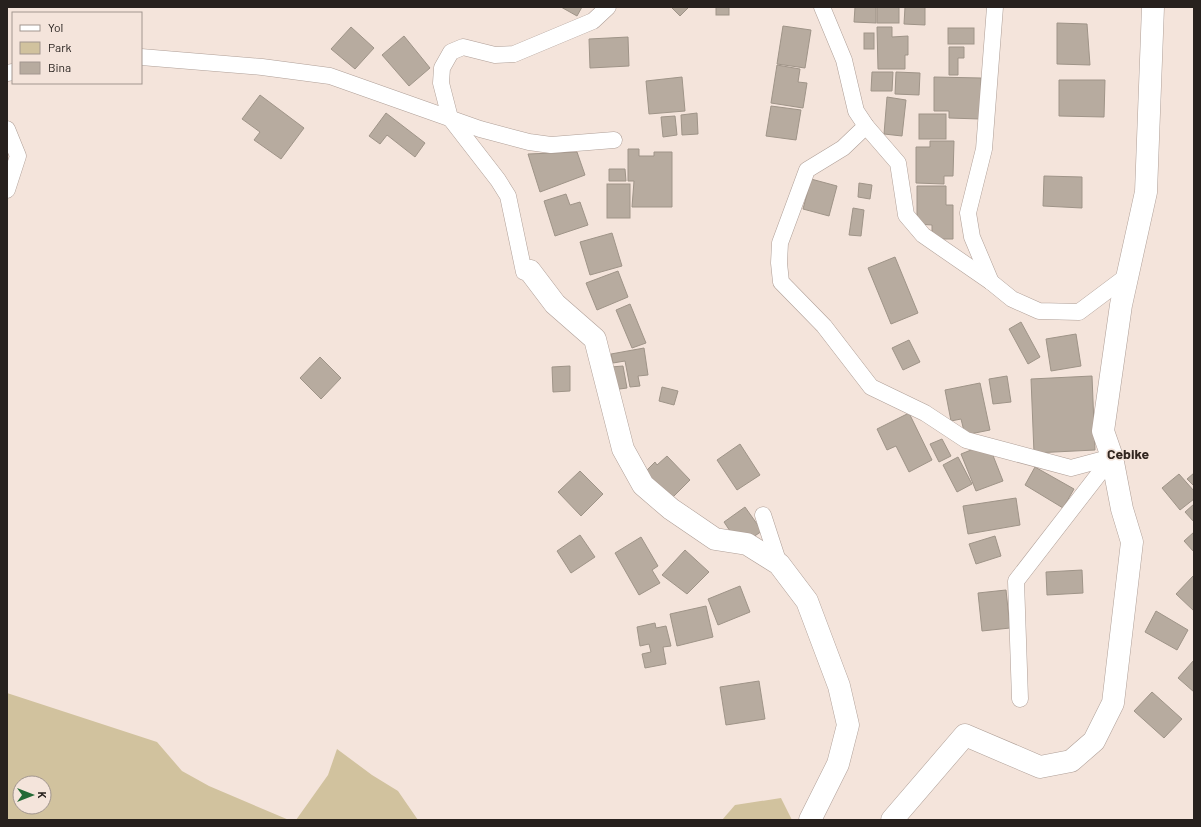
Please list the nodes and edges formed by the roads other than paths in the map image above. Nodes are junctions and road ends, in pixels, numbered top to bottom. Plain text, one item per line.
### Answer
1 (608, 7) edge
2 (822, 7) edge
3 (994, 7) edge
4 (1153, 7) edge
5 (142, 58) edge
6 (450, 118) junction
7 (866, 126) junction
8 (7, 129) edge
9 (614, 140) dead end
10 (7, 190) edge
11 (530, 271) joint
12 (1127, 276) junction
13 (991, 282) junction
14 (1112, 457) junction
15 (763, 515) dead end
16 (779, 564) junction
17 (1020, 699) dead end
18 (810, 820) edge
19 (892, 820) edge

1 - 6 street
2 - 7 street
3 - 13 street
4 - 12 street
5 - 6 street
6 - 9 street
6 - 11 street
7 - 13 street
7 - 14 street
8 - 10 street
11 - 16 street
12 - 13 street
12 - 14 street
14 - 17 street
14 - 19 street
15 - 16 street
16 - 18 street

